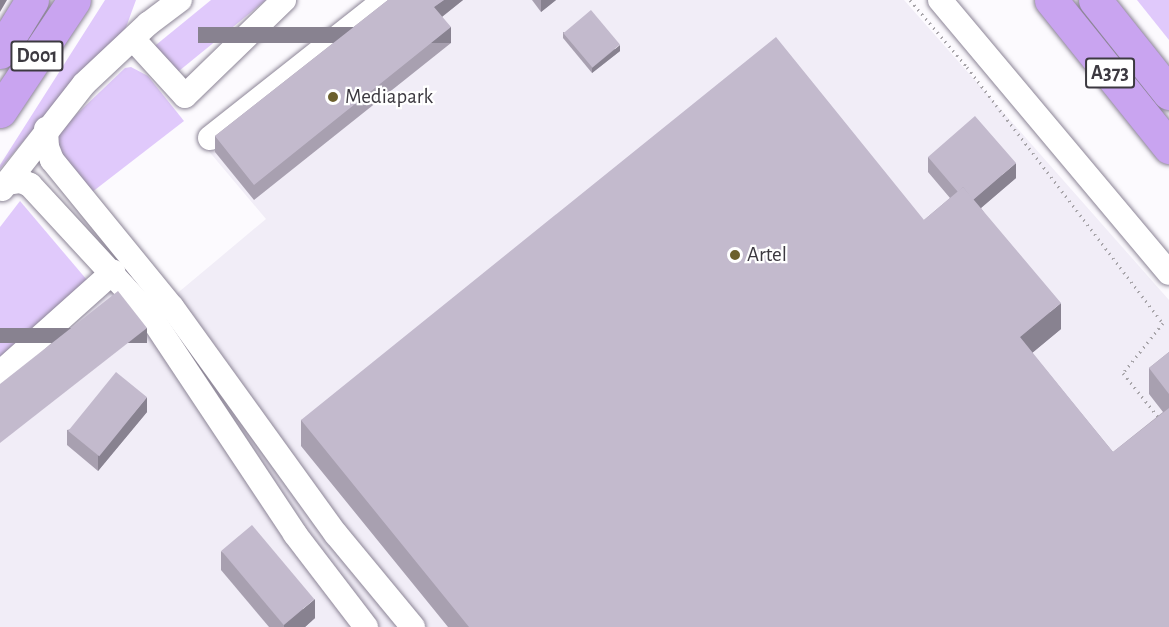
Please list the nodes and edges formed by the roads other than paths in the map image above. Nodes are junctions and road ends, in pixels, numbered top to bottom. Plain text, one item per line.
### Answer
1 (32, 0) edge
2 (74, 0) edge
3 (154, 0) edge
4 (180, 0) edge
5 (284, 0) edge
6 (386, 0) edge
7 (940, 0) edge
8 (1051, 0) edge
9 (1095, 0) edge
10 (141, 32) junction
11 (0, 51) edge
12 (1169, 93) edge
13 (0, 111) edge
14 (46, 129) junction
15 (210, 138) dead end
16 (1169, 147) edge
17 (3, 187) edge
18 (113, 272) junction
19 (1169, 273) edge
20 (0, 373) edge
21 (238, 396) junction
22 (215, 415) junction
23 (366, 627) edge
24 (413, 627) edge

1 - 11 highway, D001
2 - 13 highway, D001
3 - 10 street
4 - 10 street
5 - 10 street
6 - 15 street
7 - 19 street
8 - 16 highway, A373
9 - 12 highway, A373
10 - 14 street
14 - 17 street
14 - 21 street
17 - 18 street
18 - 20 street
18 - 22 street
21 - 22 street
21 - 24 street
22 - 23 street

